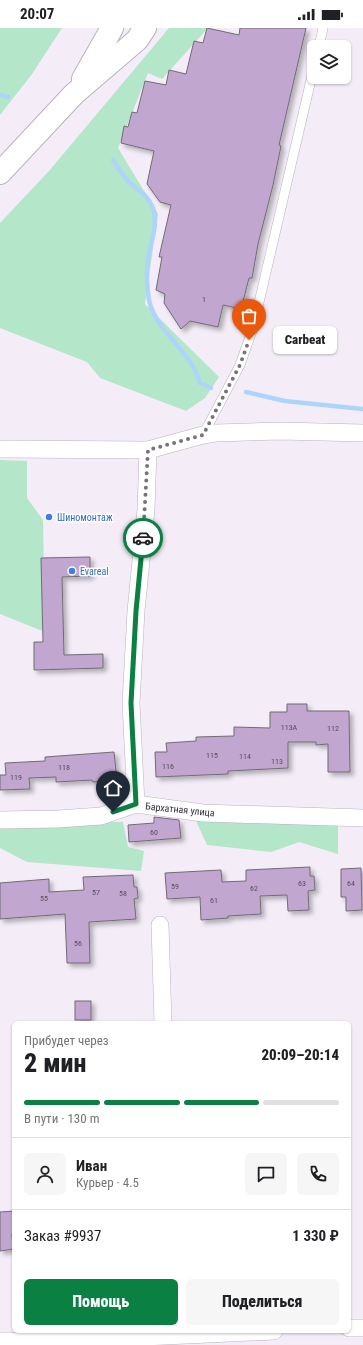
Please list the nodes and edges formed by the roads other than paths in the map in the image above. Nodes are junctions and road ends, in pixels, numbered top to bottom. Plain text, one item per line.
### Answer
1 (112, 28) edge
2 (145, 28) edge
3 (323, 28) edge
4 (320, 40) edge
5 (310, 84) edge
6 (74, 94) junction
7 (0, 173) edge
8 (363, 433) edge
9 (203, 435) junction
10 (0, 449) edge
11 (148, 450) junction
12 (136, 804) junction
13 (363, 818) edge
14 (0, 820) edge
15 (160, 925) dead end
16 (163, 1021) edge
17 (351, 1328) edge
18 (363, 1328) edge
19 (177, 1333) edge
20 (128, 1334) edge
21 (0, 1341) edge

1 - 6 main road
2 - 6 main road
3 - 4 lane
5 - 9 lane
6 - 7 main road
8 - 9 street
9 - 11 street
10 - 11 street
11 - 12 street
12 - 13 street, Бархатная улица
12 - 14 street, Бархатная улица
15 - 16 street
17 - 18 street
19 - 20 street
20 - 21 street

